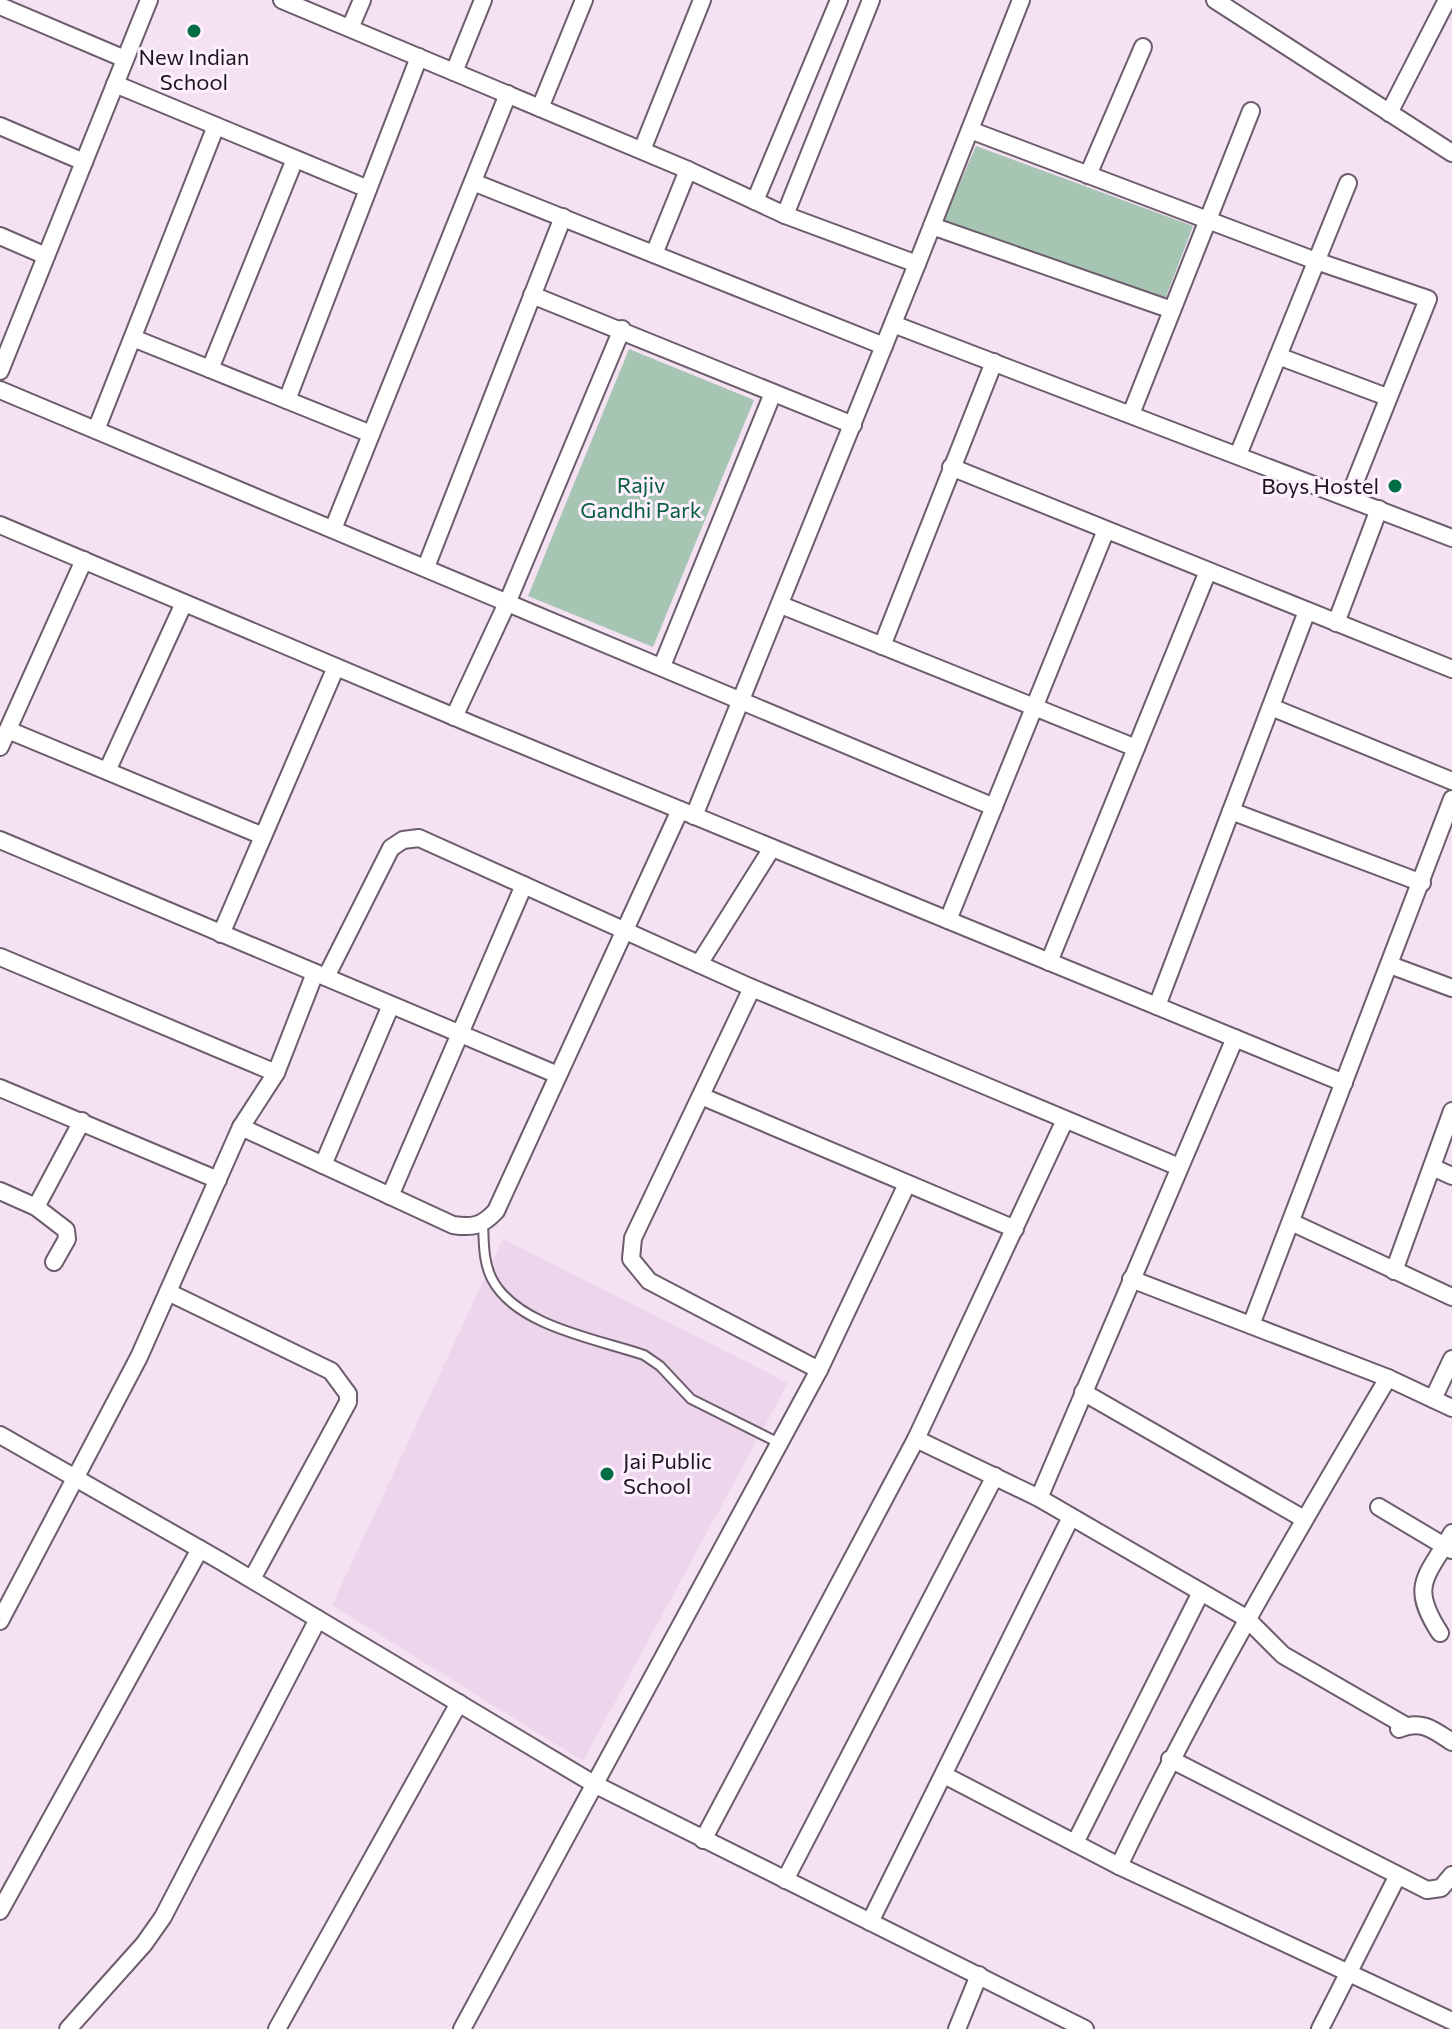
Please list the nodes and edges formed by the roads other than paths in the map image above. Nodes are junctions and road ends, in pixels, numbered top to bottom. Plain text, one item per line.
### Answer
1 (149, 0) edge
2 (282, 0) edge
3 (362, 0) edge
4 (483, 0) edge
5 (584, 0) edge
6 (702, 0) edge
7 (839, 0) edge
8 (871, 0) edge
9 (1021, 0) edge
10 (1215, 0) edge
11 (1447, 0) edge
12 (0, 6) edge
13 (350, 28) junction
14 (1143, 47) dead end
15 (419, 57) junction
16 (125, 59) junction
17 (454, 72) junction
18 (115, 84) junction
19 (508, 94) junction
20 (540, 108) junction
21 (1251, 111) dead end
22 (1389, 113) junction
23 (0, 126) edge
24 (216, 126) junction
25 (970, 130) junction
26 (642, 150) junction
27 (1452, 153) edge
28 (295, 159) junction
29 (84, 162) junction
30 (688, 170) junction
31 (1088, 175) junction
32 (473, 182) junction
33 (1348, 183) dead end
34 (368, 189) junction
35 (755, 201) junction
36 (785, 215) junction
37 (563, 217) junction
38 (1208, 220) junction
39 (932, 226) junction
40 (0, 236) edge
41 (654, 254) junction
42 (46, 256) junction
43 (1316, 261) junction
44 (917, 264) junction
45 (532, 295) junction
46 (1172, 310) junction
47 (893, 324) junction
48 (622, 329) junction
49 (133, 338) junction
50 (884, 346) junction
51 (4, 352) edge
52 (1278, 356) junction
53 (994, 362) junction
54 (210, 369) junction
55 (0, 371) edge
56 (0, 390) edge
57 (773, 393) junction
58 (1387, 397) junction
59 (287, 400) junction
60 (1131, 414) junction
61 (853, 425) junction
62 (96, 430) junction
63 (371, 434) junction
64 (1238, 455) junction
65 (951, 467) junction
66 (1349, 497) junction
67 (1379, 509) junction
68 (0, 525) edge
69 (333, 529) junction
70 (1106, 530) junction
71 (1452, 538) edge
72 (84, 560) junction
73 (426, 567) junction
74 (1208, 571) junction
75 (508, 601) junction
76 (184, 603) junction
77 (781, 605) junction
78 (1307, 611) junction
79 (1336, 623) junction
80 (882, 646) junction
81 (662, 666) junction
82 (336, 667) junction
83 (1452, 669) edge
84 (743, 700) junction
85 (1271, 707) junction
86 (1034, 708) junction
87 (454, 717) junction
88 (8, 730) junction
89 (0, 747) edge
90 (1136, 748) junction
91 (107, 771) junction
92 (1452, 781) edge
93 (1452, 799) edge
94 (994, 807) junction
95 (1231, 811) junction
96 (687, 813) junction
97 (263, 836) junction
98 (0, 840) edge
99 (772, 848) junction
100 (1422, 883) junction
101 (524, 885) junction
102 (948, 920) junction
103 (625, 929) junction
104 (221, 934) junction
105 (0, 957) edge
106 (1049, 962) junction
107 (699, 964) junction
108 (1390, 965) junction
109 (320, 975) junction
110 (752, 988) junction
111 (1452, 988) edge
112 (391, 1005) junction
113 (1157, 1006) junction
114 (462, 1035) junction
115 (1235, 1038) junction
116 (276, 1073) junction
117 (558, 1075) junction
118 (1344, 1083) junction
119 (0, 1088) edge
120 (701, 1096) junction
121 (1452, 1111) edge
122 (1065, 1120) junction
123 (82, 1121) junction
124 (241, 1127) junction
125 (323, 1165) junction
126 (1179, 1167) junction
127 (1432, 1167) junction
128 (1452, 1176) edge
129 (218, 1180) junction
130 (907, 1184) junction
131 (0, 1191) edge
132 (390, 1196) junction
133 (36, 1207) junction
134 (1291, 1222) junction
135 (483, 1224) junction
136 (1015, 1229) junction
137 (54, 1262) dead end
138 (1394, 1271) junction
139 (1131, 1279) junction
140 (168, 1292) junction
141 (1452, 1297) edge
142 (1251, 1325) junction
143 (1452, 1359) edge
144 (819, 1370) junction
145 (1388, 1378) junction
146 (1083, 1392) junction
147 (1433, 1399) junction
148 (1452, 1408) edge
149 (0, 1435) edge
150 (916, 1439) junction
151 (780, 1443) junction
152 (995, 1476) junction
153 (75, 1479) junction
154 (1039, 1498) junction
155 (1379, 1507) dead end
156 (1071, 1517) junction
157 (1304, 1519) junction
158 (1449, 1544) edge
159 (200, 1549) junction
160 (252, 1579) junction
161 (1201, 1592) junction
162 (1246, 1618) junction
163 (318, 1619) junction
164 (0, 1621) edge
165 (1440, 1633) dead end
166 (459, 1703) junction
167 (1452, 1742) edge
168 (1170, 1759) junction
169 (944, 1775) junction
170 (594, 1784) junction
171 (703, 1840) junction
172 (1075, 1843) junction
173 (1119, 1866) junction
174 (1452, 1875) edge
175 (1397, 1877) junction
176 (785, 1880) junction
177 (0, 1911) edge
178 (870, 1922) junction
179 (1349, 1974) junction
180 (979, 1975) junction
181 (1452, 2021) edge
182 (1081, 2028) edge
183 (68, 2029) edge
184 (277, 2029) edge
185 (462, 2029) edge
186 (957, 2029) edge
187 (1320, 2029) edge

1 - 16 street
2 - 13 street
3 - 13 street
4 - 17 street
5 - 20 street
6 - 26 street
7 - 35 street
8 - 36 street
9 - 25 street
10 - 22 street
11 - 22 street
12 - 16 street
13 - 15 street
14 - 31 street
15 - 17 street
15 - 34 street
16 - 18 street
17 - 19 street
18 - 24 street
18 - 29 street
19 - 20 street
19 - 32 street
20 - 26 street
21 - 38 street
22 - 27 street
23 - 29 street
24 - 28 street
24 - 49 street
25 - 31 street
25 - 39 street
26 - 30 street
28 - 34 street
28 - 54 street
29 - 42 street
30 - 35 street
30 - 41 street
31 - 38 street
32 - 37 street
32 - 63 street
33 - 43 street
34 - 59 street
35 - 36 street
36 - 44 street
37 - 41 street
37 - 45 street
38 - 43 street
38 - 46 street
39 - 44 street
39 - 46 street
40 - 42 street
41 - 50 street
42 - 51 street
43 - 52 street
43 - 58 street
44 - 47 street
45 - 48 street
45 - 73 street
46 - 60 street
47 - 50 street
47 - 53 street
48 - 57 street
48 - 75 street
49 - 54 street
49 - 62 street
50 - 61 street
51 - 55 street
52 - 58 street
52 - 64 street
53 - 60 street
53 - 65 street
54 - 59 street
56 - 62 street
57 - 61 street
57 - 81 street
58 - 66 street
59 - 63 street
60 - 64 street
61 - 77 street
62 - 69 street
63 - 69 street
64 - 66 street
65 - 70 street
65 - 80 street
66 - 67 street
67 - 71 street
67 - 79 street
68 - 72 street
69 - 73 street
70 - 74 street
70 - 86 street
72 - 76 street
72 - 88 street
73 - 75 street
74 - 78 street
74 - 90 street
75 - 81 street
75 - 87 street
76 - 82 street
76 - 91 street
77 - 80 street
77 - 84 street
78 - 79 street
78 - 85 street
79 - 83 street
80 - 86 street
81 - 84 street
82 - 87 street
82 - 97 street
84 - 94 street
84 - 96 street
85 - 92 street
85 - 95 street
86 - 90 street
86 - 94 street
87 - 96 street
88 - 89 street
88 - 91 street
90 - 106 street
91 - 97 street
93 - 100 street
94 - 102 street
95 - 100 street
95 - 113 street
96 - 99 street
96 - 103 street
97 - 104 street
98 - 104 street
99 - 102 street
99 - 107 street
100 - 108 street
101 - 103 street
101 - 109 street
101 - 114 street
102 - 106 street
103 - 107 street
103 - 117 street
104 - 109 street
105 - 116 street
106 - 113 street
107 - 110 street
108 - 111 street
108 - 118 street
109 - 112 street
109 - 116 street
110 - 120 street
110 - 122 street
112 - 114 street
112 - 125 street
113 - 115 street
114 - 117 street
114 - 132 street
115 - 118 street
115 - 126 street
116 - 124 street
117 - 135 street
118 - 134 street
119 - 123 street
120 - 130 street
120 - 144 street
121 - 127 street
122 - 126 street
122 - 136 street
123 - 129 street
123 - 133 street
124 - 125 street
124 - 129 street
125 - 132 street
126 - 139 street
127 - 128 street
127 - 138 street
129 - 140 street
130 - 136 street
130 - 144 street
131 - 133 street
132 - 135 street
133 - 137 street
134 - 138 street
134 - 142 street
135 - 151 lane
136 - 150 street
138 - 141 street
139 - 142 street
139 - 146 street
140 - 153 street
140 - 160 street
142 - 145 street
143 - 147 street
144 - 151 street
145 - 147 street
145 - 157 street
146 - 154 street
146 - 157 street
147 - 148 street
149 - 153 street
150 - 152 street
150 - 171 street
151 - 170 street
152 - 154 street
152 - 176 street
153 - 159 street
153 - 164 street
154 - 156 street
155 - 158 street
156 - 161 street
156 - 169 street
157 - 162 street
158 - 165 street
159 - 160 street
159 - 177 street
160 - 163 street
161 - 162 street
161 - 172 street
162 - 167 street
162 - 168 street
163 - 166 street
163 - 183 street
166 - 170 street
166 - 184 street
168 - 173 street
168 - 175 street
169 - 172 street
169 - 178 street
170 - 171 street
170 - 185 street
171 - 176 street
172 - 173 street
173 - 179 street
174 - 175 street
175 - 179 street
176 - 178 street
178 - 180 street
179 - 181 street
179 - 187 street
180 - 182 street
180 - 186 street

